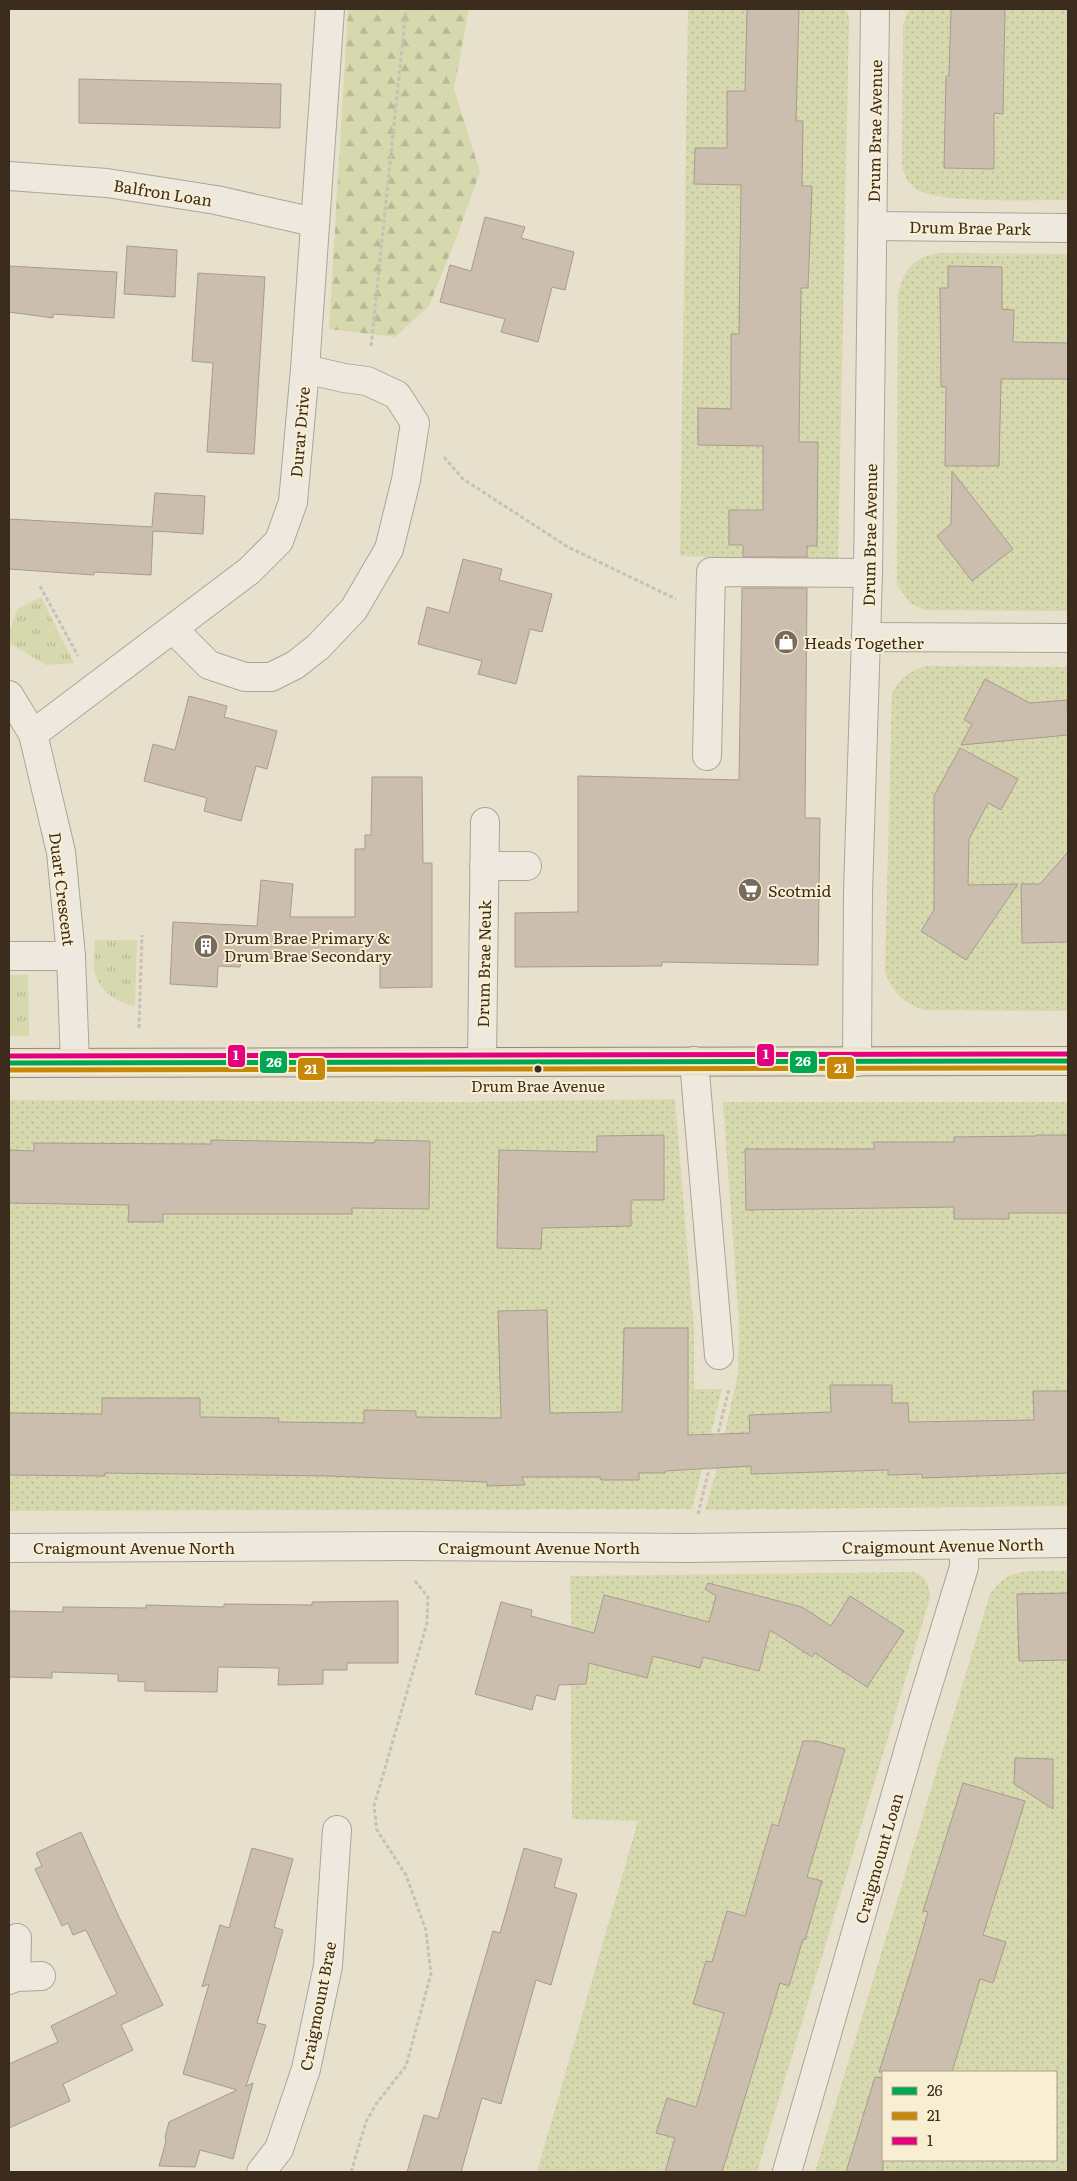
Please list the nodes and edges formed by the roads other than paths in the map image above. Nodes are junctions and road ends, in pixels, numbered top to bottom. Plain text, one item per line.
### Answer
1 (330, 9) edge
2 (875, 9) edge
3 (9, 176) edge
4 (314, 222) junction
5 (873, 226) junction
6 (1068, 228) edge
7 (305, 369) junction
8 (868, 573) junction
9 (173, 629) junction
10 (866, 638) junction
11 (1068, 638) edge
12 (9, 695) edge
13 (33, 734) junction
14 (708, 756) dead end
15 (485, 822) dead end
16 (484, 866) junction
17 (527, 866) dead end
18 (9, 956) edge
19 (71, 956) junction
20 (482, 1061) junction
21 (694, 1061) junction
22 (1068, 1061) edge
23 (857, 1062) junction
24 (9, 1063) edge
25 (75, 1063) junction
26 (719, 1355) road end
27 (1068, 1543) edge
28 (964, 1544) junction
29 (9, 1548) edge
30 (337, 1830) dead end
31 (17, 1938) dead end
32 (22, 1978) edge
33 (261, 2172) edge
34 (787, 2172) edge

1 - 4 street, Durar Drive
2 - 5 street, Drum Brae Avenue
3 - 4 street, Balfron Loan
4 - 7 street, Durar Drive
5 - 6 street, Drum Brae Park
5 - 8 street, Drum Brae Avenue
7 - 9 street, Durar Drive
7 - 9 street
8 - 10 street, Drum Brae Avenue
8 - 14 street
9 - 13 street, Durar Drive
10 - 11 street
10 - 23 street, Drum Brae Avenue
12 - 13 street, Duart Crescent
13 - 19 street, Duart Crescent
15 - 16 street, Drum Brae Neuk
16 - 17 street
16 - 20 street, Drum Brae Neuk
18 - 19 street
19 - 25 street, Duart Crescent
20 - 21 main road
20 - 25 main road
21 - 23 main road
21 - 26 street
22 - 23 main road
24 - 25 main road
27 - 28 street, Craigmount Avenue North
28 - 29 street, Craigmount Avenue North
28 - 34 street, Craigmount Loan
30 - 33 street, Craigmount Brae
31 - 32 street

